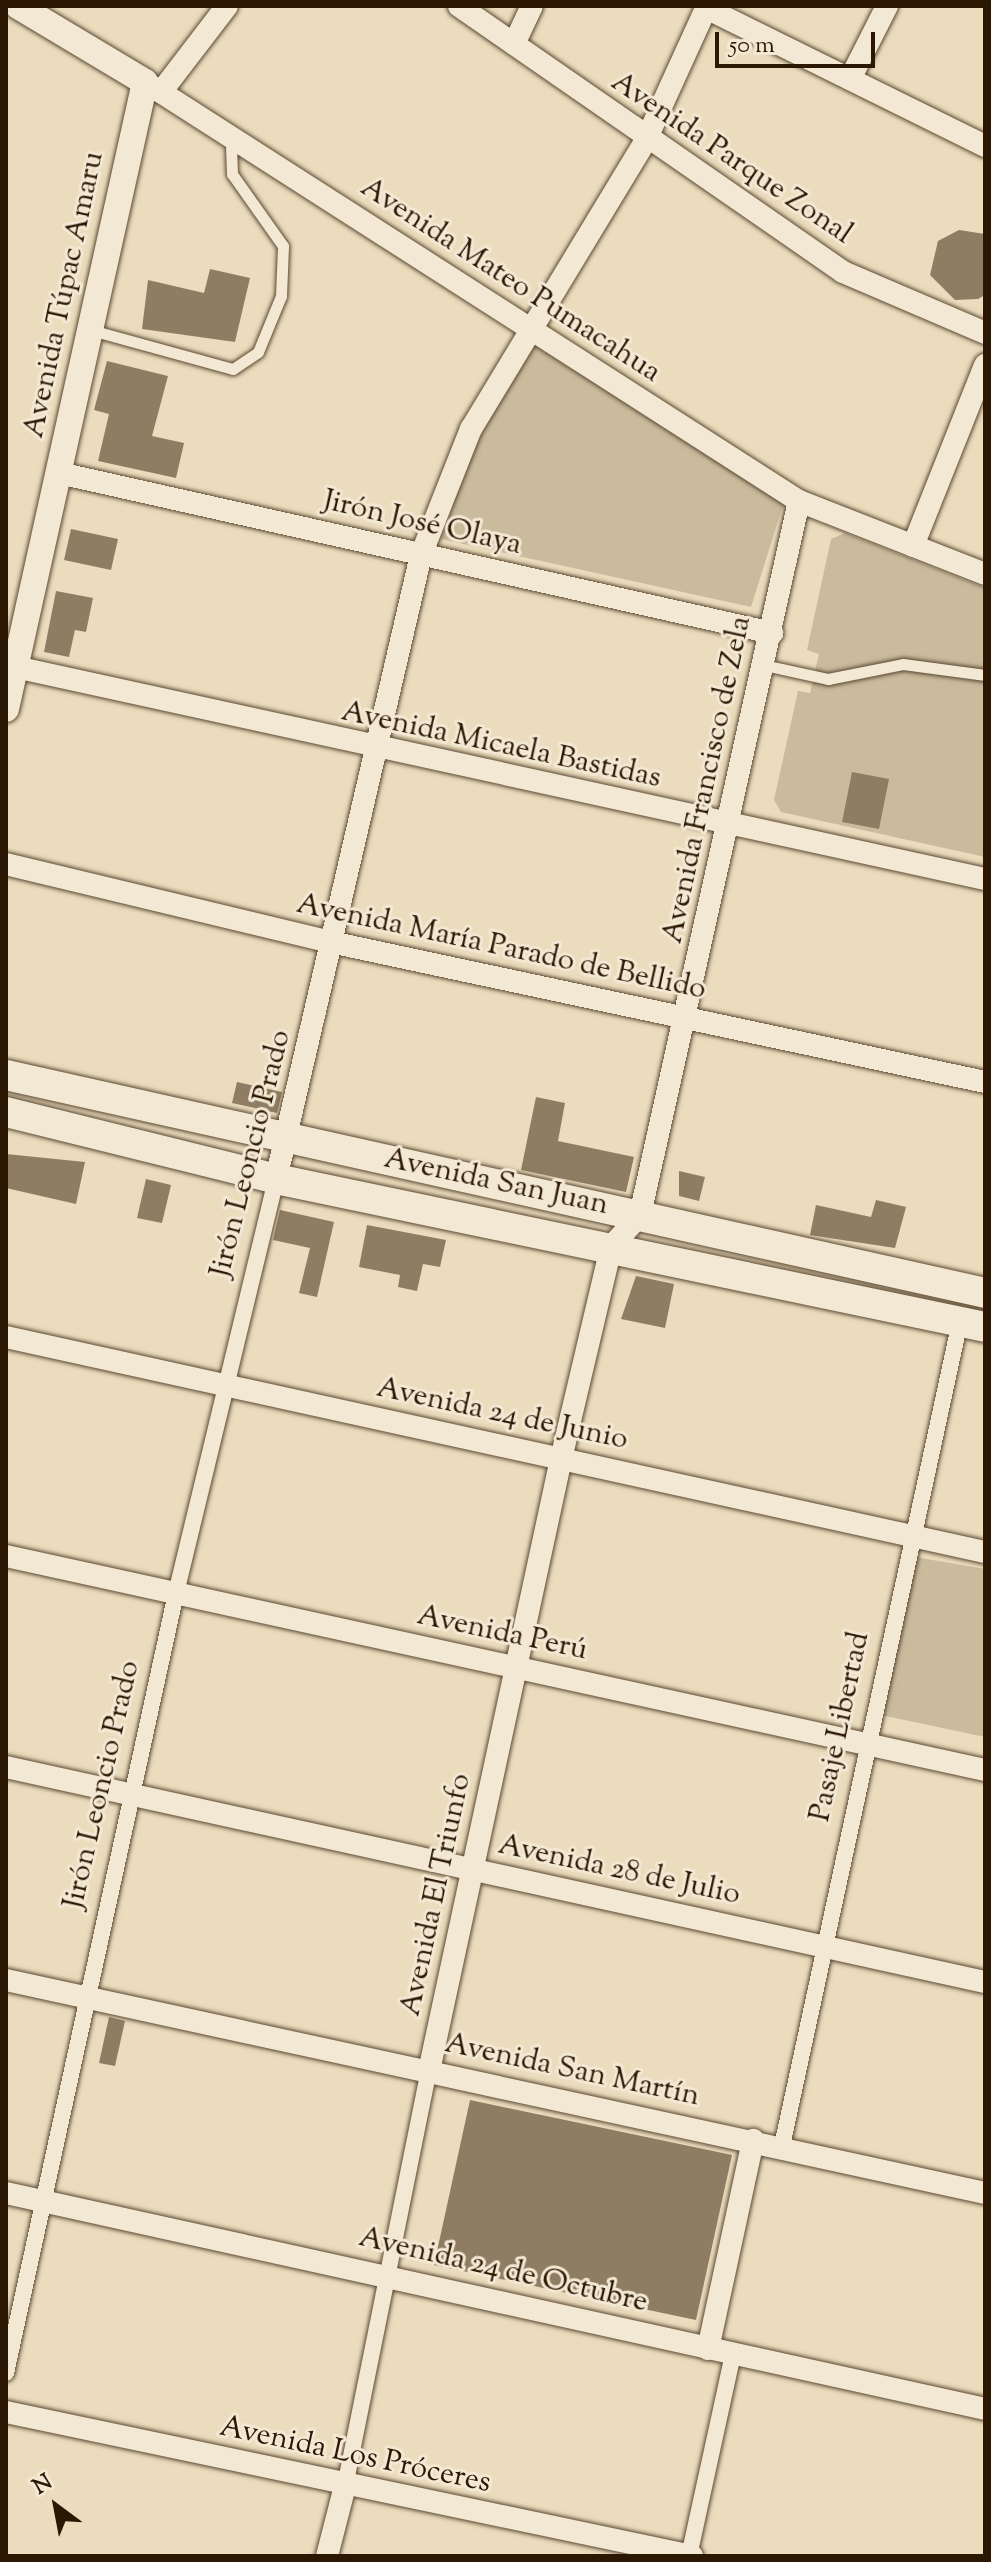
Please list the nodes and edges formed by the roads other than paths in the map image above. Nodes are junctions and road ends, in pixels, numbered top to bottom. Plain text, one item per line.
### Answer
1 (18, 6) edge
2 (227, 6) edge
3 (443, 6) edge
4 (459, 6) edge
5 (532, 6) edge
6 (887, 6) edge
7 (707, 7) edge
8 (479, 19) junction
9 (514, 44) junction
10 (850, 79) junction
11 (153, 87) junction
12 (231, 138) junction
13 (646, 140) junction
14 (985, 146) edge
15 (91, 330) junction
16 (525, 330) junction
17 (985, 333) edge
18 (985, 365) edge
19 (59, 473) junction
20 (799, 501) junction
21 (913, 546) junction
22 (421, 555) junction
23 (985, 574) edge
24 (772, 633) junction
25 (764, 665) junction
26 (11, 666) edge
27 (985, 675) edge
28 (6, 709) edge
29 (376, 751) junction
30 (730, 827) junction
31 (6, 864) edge
32 (985, 879) edge
33 (335, 943) junction
34 (686, 1019) junction
35 (6, 1075) edge
36 (985, 1082) edge
37 (6, 1112) edge
38 (285, 1137) junction
39 (276, 1179) junction
40 (640, 1215) junction
41 (611, 1247) junction
42 (985, 1293) edge
43 (972, 1324) edge
44 (6, 1337) edge
45 (227, 1385) junction
46 (561, 1459) junction
47 (913, 1536) junction
48 (985, 1552) edge
49 (6, 1556) edge
50 (176, 1593) junction
51 (516, 1668) junction
52 (868, 1746) junction
53 (6, 1767) edge
54 (985, 1770) edge
55 (134, 1795) junction
56 (473, 1870) junction
57 (825, 1947) junction
58 (6, 1980) edge
59 (985, 1982) edge
60 (86, 1996) junction
61 (429, 2071) junction
62 (753, 2140) junction
63 (782, 2146) junction
64 (6, 2193) edge
65 (985, 2193) edge
66 (42, 2201) junction
67 (383, 2273) junction
68 (708, 2349) junction
69 (733, 2354) junction
70 (6, 2373) edge
71 (985, 2409) edge
72 (6, 2412) edge
73 (345, 2486) junction
74 (327, 2556) edge
75 (690, 2556) edge

1 - 11 street, Avenida Mateo Pumacahua
2 - 11 street
3 - 8 street
4 - 8 street, Avenida Parque Zonal
5 - 9 street
6 - 10 street
7 - 10 street
7 - 13 street, Jirón Leoncio Prado
8 - 9 street, Avenida Parque Zonal
9 - 13 street, Avenida Parque Zonal
10 - 14 street
11 - 12 street, Avenida Mateo Pumacahua
11 - 15 street, Avenida Túpac Amaru
12 - 15 lane
12 - 16 street, Avenida Mateo Pumacahua
13 - 16 street, Jirón Leoncio Prado
13 - 17 street, Avenida Parque Zonal
15 - 19 street, Avenida Túpac Amaru
16 - 20 street, Avenida Mateo Pumacahua
16 - 22 street, Jirón Leoncio Prado
18 - 21 street
19 - 22 street, Jirón José Olaya
19 - 26 street, Avenida Túpac Amaru
20 - 21 street, Avenida Mateo Pumacahua
20 - 24 street, Avenida Francisco de Zela
21 - 23 street, Avenida Mateo Pumacahua
22 - 24 street, Jirón José Olaya
22 - 29 street, Jirón Leoncio Prado
24 - 25 street, Avenida Francisco de Zela
25 - 27 lane
25 - 30 street, Avenida Francisco de Zela
26 - 28 street, Avenida Túpac Amaru
26 - 29 street, Avenida Micaela Bastidas
29 - 30 street, Avenida Micaela Bastidas
29 - 33 street, Jirón Leoncio Prado
30 - 32 street, Avenida Micaela Bastidas
30 - 34 street, Avenida Francisco de Zela
31 - 33 street, Avenida María Parado de Bellido
33 - 34 street, Avenida María Parado de Bellido
33 - 38 street, Jirón Leoncio Prado
34 - 36 street, Avenida María Parado de Bellido
34 - 40 street, Avenida Francisco de Zela
35 - 38 main road, Avenida San Juan
37 - 39 main road, Avenida San Juan
38 - 39 street, Jirón Leoncio Prado
38 - 40 main road, Avenida San Juan
39 - 41 main road, Avenida San Juan
39 - 45 street, Jirón Leoncio Prado
40 - 41 street, Avenida Francisco de Zela
40 - 42 main road, Avenida San Juan
41 - 43 main road, Avenida San Juan
41 - 46 street, Avenida El Triunfo
43 - 47 street, Pasaje Libertad
44 - 45 street, Avenida 24 de Junio
45 - 46 street, Avenida 24 de Junio
45 - 50 street, Jirón Leoncio Prado
46 - 47 street, Avenida 24 de Junio
46 - 51 street, Avenida El Triunfo
47 - 48 street, Avenida 24 de Junio
47 - 52 street, Pasaje Libertad
49 - 50 street, Avenida Perú
50 - 51 street, Avenida Perú
50 - 55 street, Jirón Leoncio Prado
51 - 52 street, Avenida Perú
51 - 56 street, Avenida El Triunfo
52 - 54 street, Avenida Perú
52 - 57 street, Pasaje Libertad
53 - 55 street, Avenida 28 de Julio
55 - 56 street, Avenida 28 de Julio
55 - 60 street, Jirón Leoncio Prado
56 - 57 street, Avenida 28 de Julio
56 - 61 street, Avenida El Triunfo
57 - 59 street, Avenida 28 de Julio
57 - 63 street, Pasaje Libertad
58 - 60 street, Avenida San Martín
60 - 61 street, Avenida San Martín
60 - 66 street, Jirón Leoncio Prado
61 - 62 street, Avenida San Martín
61 - 67 street, Avenida El Triunfo
62 - 63 street, Avenida San Martín
62 - 68 street
63 - 65 street, Avenida San Martín
64 - 66 street, Avenida 24 de Octubre
66 - 67 street, Avenida 24 de Octubre
66 - 70 street, Jirón Leoncio Prado
67 - 68 street, Avenida 24 de Octubre
67 - 73 street, Avenida El Triunfo
68 - 69 street, Avenida 24 de Octubre
69 - 71 street, Avenida 24 de Octubre
69 - 75 street
72 - 73 street, Avenida Los Próceres
73 - 74 street, Avenida El Triunfo
73 - 75 street, Avenida Los Próceres

